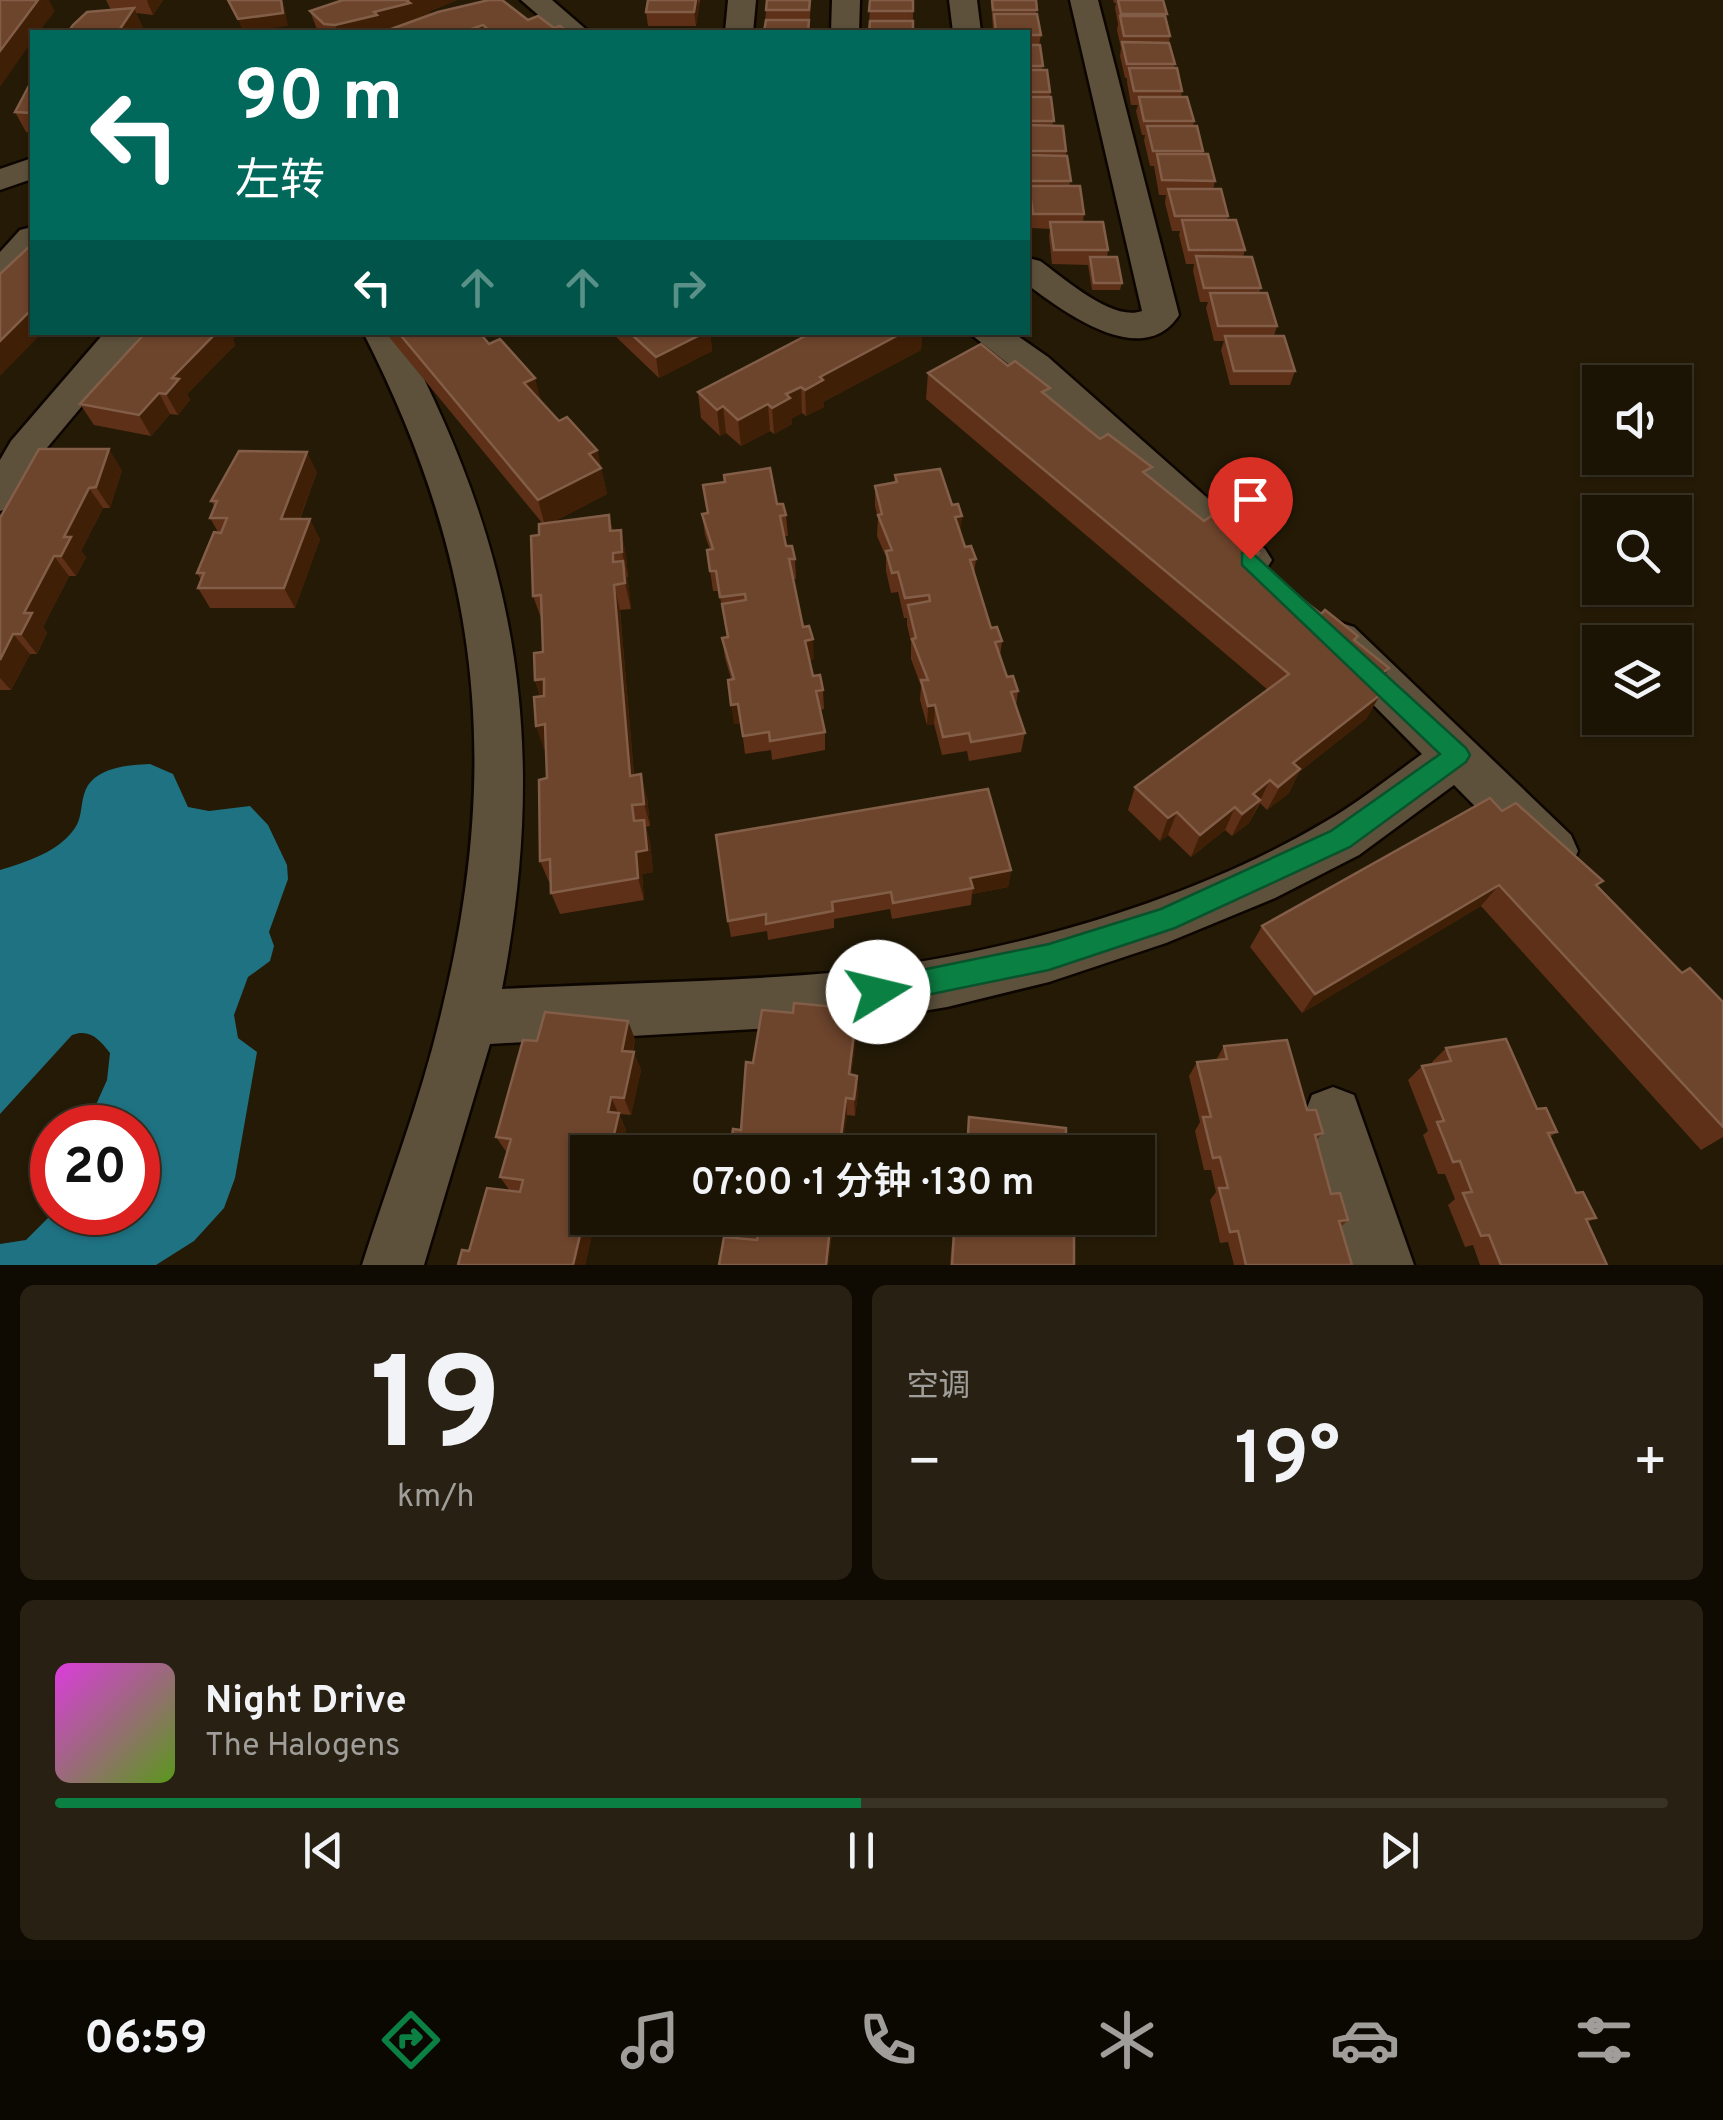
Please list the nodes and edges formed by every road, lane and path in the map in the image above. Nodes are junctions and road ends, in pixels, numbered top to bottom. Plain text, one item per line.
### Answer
1 (535, 0) edge
2 (742, 0) edge
3 (846, 0) edge
4 (964, 0) edge
5 (1084, 0) edge
6 (572, 30) edge
7 (739, 30) edge
8 (845, 30) edge
9 (967, 30) edge
10 (30, 169) edge
11 (0, 180) edge
12 (30, 239) edge
13 (1030, 270) edge
14 (0, 274) edge
15 (123, 335) edge
16 (384, 335) edge
17 (990, 335) edge
18 (0, 496) edge
19 (1458, 755) junction
20 (1583, 881) edge
21 (468, 1018) junction
22 (1333, 1116) dead end
23 (393, 1265) edge
24 (1383, 1265) edge

1 - 6 lane
2 - 7 lane
3 - 8 lane
4 - 9 lane
5 - 13 lane
10 - 11 lane
12 - 14 lane
15 - 18 lane
16 - 21 lane
17 - 19 lane
19 - 20 lane
19 - 21 lane
21 - 23 lane
22 - 24 lane

